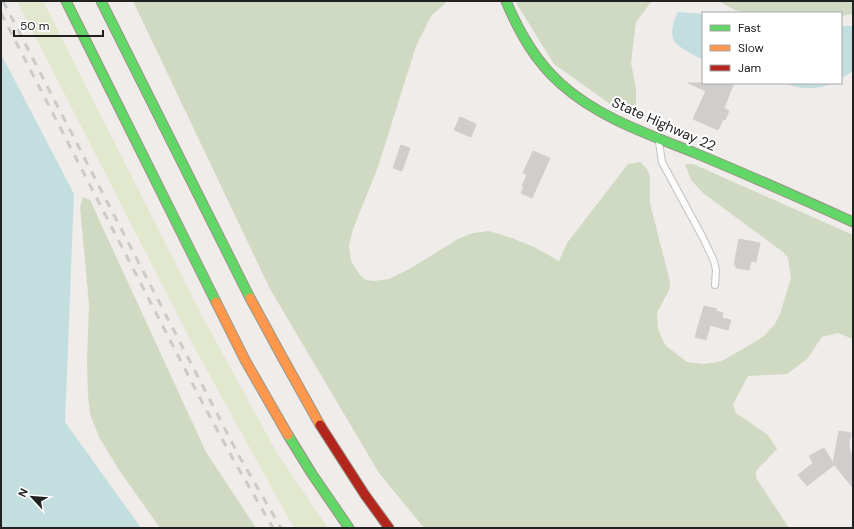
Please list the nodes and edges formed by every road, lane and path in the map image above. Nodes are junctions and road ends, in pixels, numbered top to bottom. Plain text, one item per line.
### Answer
1 (66, 1) edge
2 (101, 1) edge
3 (506, 1) edge
4 (658, 138) junction
5 (853, 222) edge
6 (715, 285) dead end
7 (349, 528) edge
8 (389, 528) edge

1 - 7 main road
2 - 8 main road
3 - 4 main road, State Highway 22
4 - 5 main road, State Highway 22
4 - 6 lane

